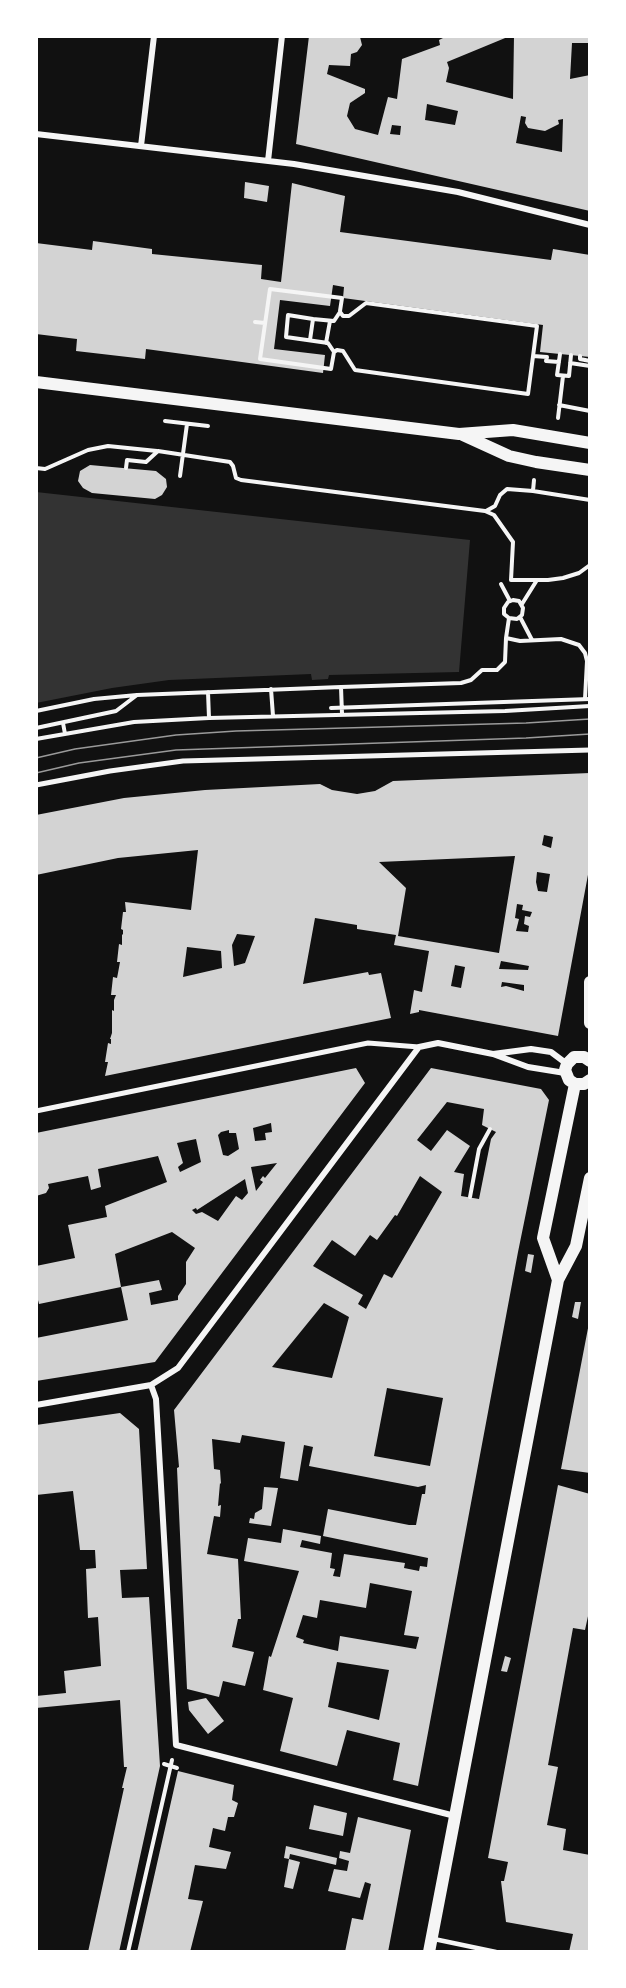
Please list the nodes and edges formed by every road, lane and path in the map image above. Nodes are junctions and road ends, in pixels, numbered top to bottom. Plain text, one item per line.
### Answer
1 (154, 36) edge
2 (282, 36) edge
3 (36, 134) edge
4 (141, 146) junction
5 (268, 161) junction
6 (590, 225) edge
7 (319, 287) dead end
8 (318, 295) junction
9 (340, 312) junction
10 (313, 319) junction
11 (330, 321) junction
12 (255, 322) dead end
13 (265, 323) junction
14 (310, 340) junction
15 (326, 343) junction
16 (334, 352) junction
17 (560, 354) dead end
18 (571, 355) dead end
19 (533, 356) junction
20 (580, 356) dead end
21 (590, 361) edge
22 (559, 362) junction
23 (570, 363) junction
24 (590, 366) edge
25 (563, 376) junction
26 (36, 382) edge
27 (190, 401) junction
28 (559, 405) junction
29 (590, 411) edge
30 (459, 434) junction
31 (540, 434) junction
32 (590, 443) edge
33 (158, 451) junction
34 (183, 454) junction
35 (36, 468) edge
36 (126, 468) dead end
37 (590, 470) edge
38 (180, 476) dead end
39 (533, 491) dead end
40 (485, 512) junction
41 (590, 565) edge
42 (537, 580) junction
43 (501, 584) dead end
44 (510, 601) junction
45 (522, 604) junction
46 (520, 617) junction
47 (508, 618) junction
48 (506, 639) junction
49 (532, 640) junction
50 (341, 687) junction
51 (271, 689) junction
52 (208, 692) junction
53 (137, 695) junction
54 (588, 699) edge
55 (590, 706) edge
56 (341, 707) junction
57 (331, 708) dead end
58 (36, 711) edge
59 (342, 714) junction
60 (273, 716) junction
61 (210, 718) junction
62 (63, 723) junction
63 (36, 728) edge
64 (65, 734) junction
65 (36, 739) edge
66 (590, 750) edge
67 (36, 785) edge
68 (590, 981) edge
69 (590, 1023) edge
70 (419, 1047) junction
71 (492, 1054) junction
72 (590, 1061) edge
73 (566, 1069) junction
74 (590, 1080) edge
75 (575, 1084) junction
76 (36, 1111) edge
77 (490, 1129) dead end
78 (590, 1178) edge
79 (470, 1197) dead end
80 (558, 1280) junction
81 (151, 1385) junction
82 (36, 1405) edge
83 (176, 1745) junction
84 (164, 1764) dead end
85 (171, 1766) junction
86 (177, 1768) dead end
87 (455, 1816) junction
88 (431, 1939) junction
89 (128, 1952) edge
90 (429, 1952) edge
91 (496, 1952) edge

1 - 4 street
2 - 5 street
3 - 4 street
4 - 5 street
5 - 6 street
7 - 8 path
8 - 9 path
8 - 13 path
9 - 11 path
9 - 19 path
10 - 11 path
10 - 14 path
10 - 14 path
11 - 15 path
12 - 13 path
13 - 16 path
14 - 15 path
15 - 16 path
16 - 19 path
17 - 22 path
18 - 23 path
19 - 22 path
20 - 21 path
22 - 25 path
23 - 24 path
23 - 25 path
25 - 28 path
26 - 27 main road
27 - 30 main road
27 - 34 path
28 - 29 path
28 - 31 path
30 - 31 main road
30 - 37 main road
31 - 32 main road
33 - 34 path
33 - 35 path
33 - 36 path
34 - 38 path
34 - 40 path
39 - 40 path
40 - 42 path
41 - 42 path
42 - 45 path
43 - 44 path
44 - 45 path
44 - 47 path
45 - 46 path
46 - 47 path
46 - 49 path
47 - 48 path
48 - 49 path
48 - 50 path
49 - 54 path
50 - 51 path
50 - 56 path
51 - 52 path
51 - 60 path
52 - 53 path
52 - 61 path
53 - 58 path
53 - 62 path
54 - 56 path
55 - 59 path
56 - 57 path
56 - 59 path
59 - 60 path
60 - 61 path
61 - 64 path
62 - 63 path
62 - 64 path
64 - 65 path
66 - 67 street
68 - 69 main road
70 - 71 street
70 - 76 street
70 - 81 street
71 - 73 street
71 - 73 street
72 - 73 main road
73 - 75 main road
74 - 75 main road
75 - 80 main road
77 - 79 path
78 - 80 main road
80 - 87 main road
81 - 82 street
81 - 83 street
83 - 85 path
83 - 87 street
84 - 85 path
85 - 86 path
85 - 89 path
87 - 88 main road
88 - 90 main road
88 - 91 lane

